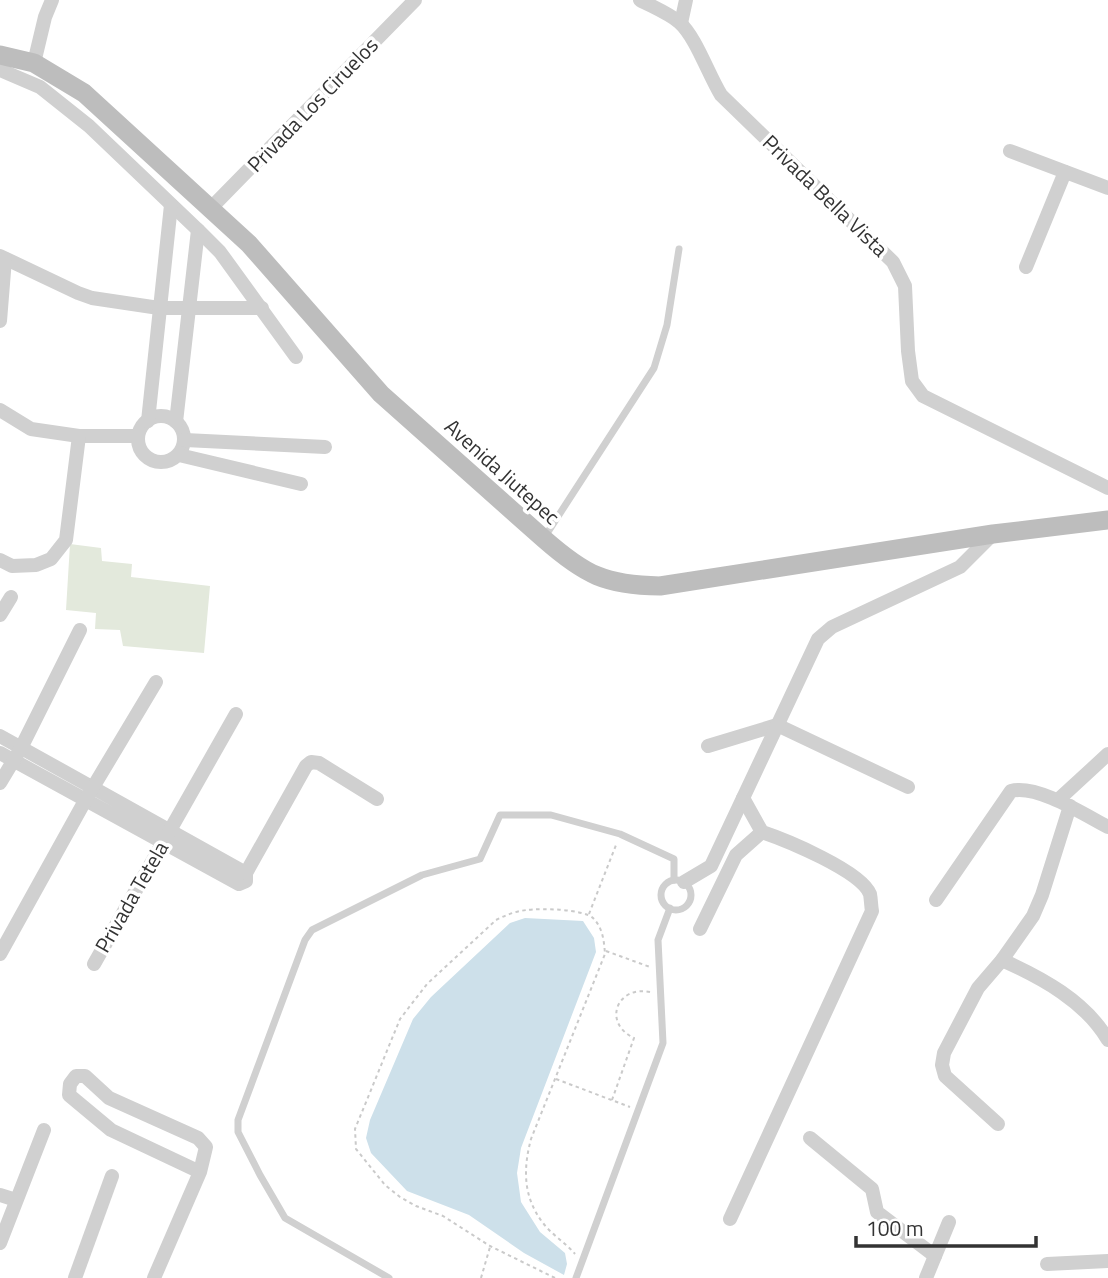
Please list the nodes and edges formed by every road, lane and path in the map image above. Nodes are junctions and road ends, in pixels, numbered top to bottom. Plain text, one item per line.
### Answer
1 (52, 0) edge
2 (415, 0) edge
3 (640, 0) edge
4 (686, 0) edge
5 (681, 23) junction
6 (0, 55) edge
7 (34, 63) junction
8 (0, 70) edge
9 (1010, 151) dead end
10 (1065, 173) junction
11 (1108, 188) edge
12 (171, 205) junction
13 (211, 209) junction
14 (198, 230) junction
15 (679, 249) dead end
16 (3, 258) edge
17 (1026, 267) dead end
18 (159, 308) junction
19 (262, 308) junction
20 (188, 309) junction
21 (0, 321) edge
22 (296, 357) dead end
23 (0, 410) edge
24 (148, 421) junction
25 (176, 422) junction
26 (79, 436) junction
27 (138, 436) junction
28 (185, 440) junction
29 (325, 447) dead end
30 (179, 455) junction
31 (301, 484) dead end
32 (1108, 488) edge
33 (1108, 520) edge
34 (993, 534) junction
35 (544, 539) junction
36 (0, 560) edge
37 (11, 597) dead end
38 (0, 615) edge
39 (80, 630) dead end
40 (156, 682) dead end
41 (236, 714) dead end
42 (777, 725) junction
43 (0, 736) edge
44 (708, 746) dead end
45 (11, 754) edge
46 (1108, 754) edge
47 (0, 783) edge
48 (908, 787) dead end
49 (90, 793) junction
50 (743, 798) junction
51 (377, 799) dead end
52 (1064, 803) junction
53 (1108, 827) edge
54 (762, 832) junction
55 (620, 834) junction
56 (167, 836) junction
57 (679, 881) junction
58 (936, 900) dead end
59 (670, 908) junction
60 (589, 916) junction
61 (700, 929) dead end
62 (605, 951) junction
63 (0, 954) edge
64 (1002, 960) junction
65 (94, 964) dead end
66 (651, 968) dead end
67 (653, 988) dead end
68 (1108, 1040) edge
69 (555, 1079) junction
70 (612, 1100) junction
71 (638, 1110) junction
72 (998, 1124) dead end
73 (44, 1130) dead end
74 (810, 1138) dead end
75 (200, 1172) junction
76 (113, 1176) dead end
77 (0, 1195) edge
78 (16, 1200) junction
79 (730, 1219) dead end
80 (949, 1222) dead end
81 (0, 1243) edge
82 (490, 1246) junction
83 (576, 1255) dead end
84 (935, 1256) junction
85 (1108, 1261) edge
86 (1046, 1264) dead end
87 (75, 1278) edge
88 (154, 1278) edge
89 (388, 1278) edge
90 (481, 1278) edge
91 (555, 1278) edge
92 (576, 1278) edge
93 (926, 1278) edge

1 - 7 street
2 - 13 street, Privada Los Ciruelos
3 - 5 street, Privada Bella Vista
4 - 5 street
5 - 32 street, Privada Bella Vista
6 - 7 main road, Avenida Jiutepec
7 - 13 main road, Avenida Jiutepec
8 - 12 street
9 - 10 street
10 - 11 street
10 - 17 street
12 - 14 street
12 - 18 street
13 - 35 main road, Avenida Jiutepec
14 - 19 street
14 - 20 street
15 - 35 lane
16 - 18 street
16 - 21 street
18 - 20 street
18 - 24 street
19 - 20 street
19 - 22 street
20 - 25 street
23 - 26 street
24 - 25 street
24 - 27 street
25 - 28 street
26 - 27 street
26 - 36 street
27 - 30 street
28 - 29 street
28 - 30 street
30 - 31 street
33 - 34 main road, Avenida Jiutepec
34 - 35 main road, Avenida Jiutepec
34 - 42 street
37 - 38 street
39 - 45 street
40 - 49 street
41 - 56 street, Privada Tetela
42 - 44 street
42 - 48 street
42 - 50 street
43 - 45 street
45 - 47 street
45 - 49 street
46 - 52 street
49 - 56 street
49 - 63 street
50 - 54 street
50 - 57 street
51 - 56 street
52 - 53 street
52 - 58 street
52 - 64 street
54 - 61 street
54 - 79 street
55 - 57 lane
55 - 60 path
55 - 89 lane
56 - 65 street, Privada Tetela
57 - 59 lane
57 - 59 lane
59 - 71 lane
60 - 62 path
60 - 82 path
62 - 66 path
62 - 69 path
64 - 68 street
64 - 72 street
67 - 70 path
69 - 70 path
69 - 83 path
70 - 71 path
71 - 92 lane
73 - 78 street
74 - 84 street
75 - 75 street
75 - 88 street
76 - 87 street
77 - 78 street
78 - 81 street
80 - 84 street
82 - 90 path
82 - 91 path
84 - 93 street
85 - 86 street

